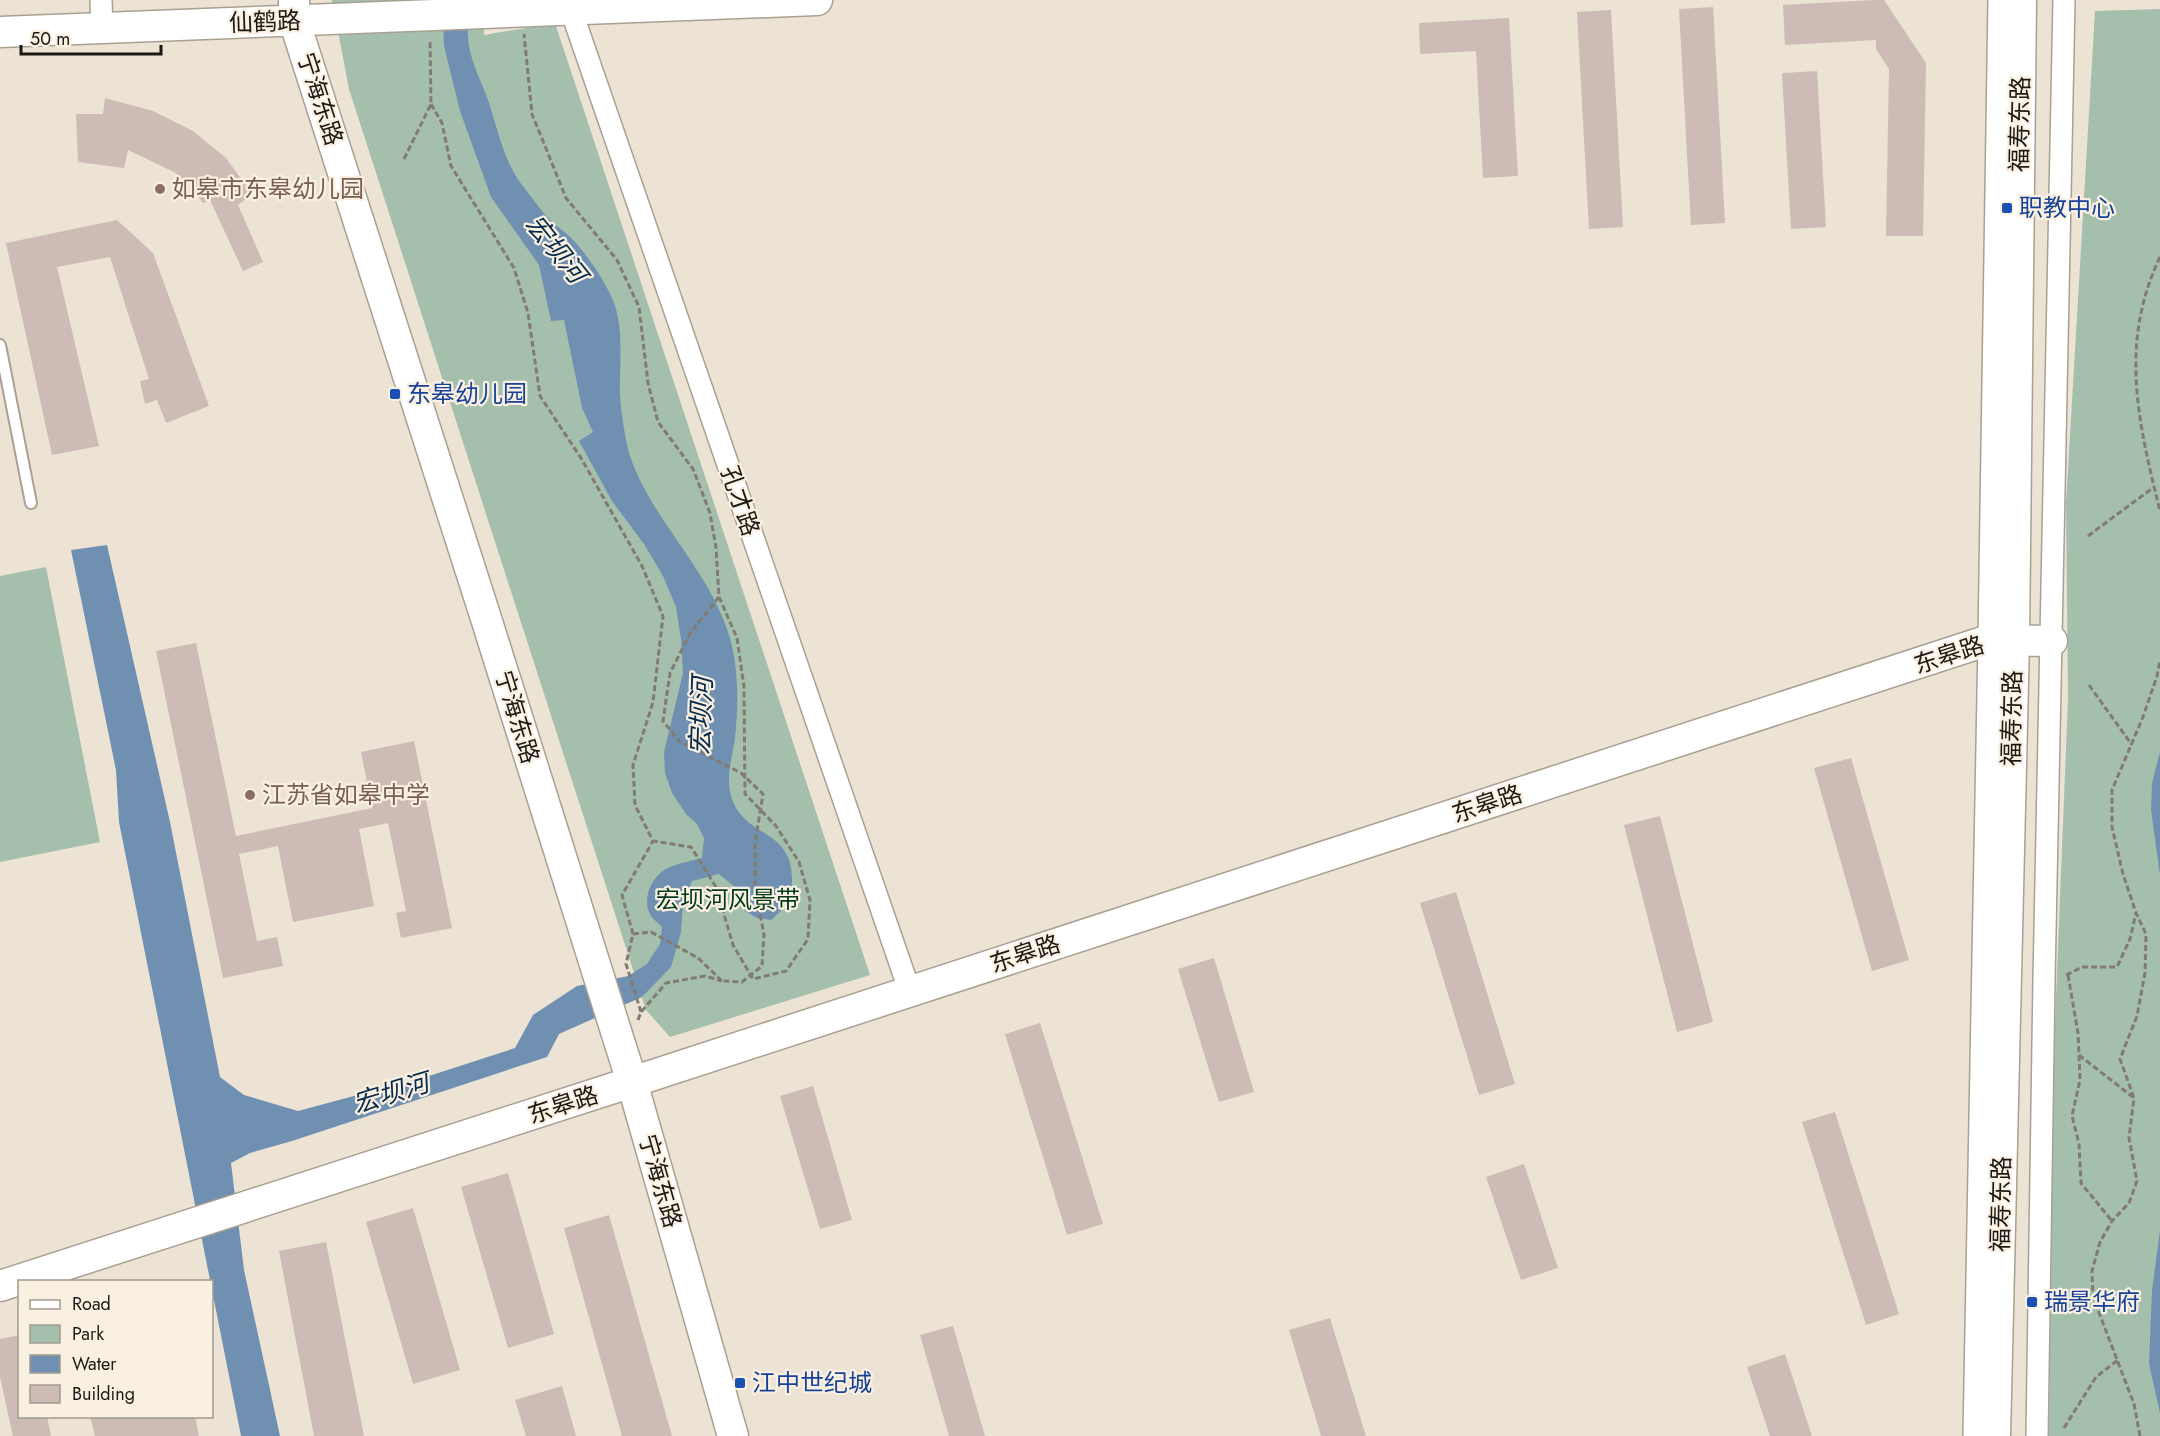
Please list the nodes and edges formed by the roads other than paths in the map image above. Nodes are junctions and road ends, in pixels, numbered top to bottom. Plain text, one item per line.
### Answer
1 (817, 0) edge
2 (1999, 0) edge
3 (2021, 0) edge
4 (2040, 0) edge
5 (2064, 0) edge
6 (294, 10) edge
7 (571, 10) junction
8 (102, 14) edge
9 (0, 32) edge
10 (0, 345) edge
11 (31, 503) dead end
12 (2022, 640) junction
13 (910, 992) junction
14 (632, 1082) junction
15 (18, 1280) edge
16 (18, 1280) edge
17 (0, 1286) edge
18 (733, 1436) edge
19 (1974, 1436) edge
20 (1995, 1436) edge
21 (2016, 1436) edge
22 (2037, 1436) edge

1 - 7 street, 仙鹤路
2 - 12 street
3 - 12 street, 福寿东路
4 - 12 street, 福寿东路
5 - 12 street
6 - 7 street, 仙鹤路
6 - 8 street, 仙鹤路
6 - 14 street, 宁海东路
7 - 13 street, 孔才路
8 - 9 street, 仙鹤路
10 - 11 lane
12 - 13 street, 东皋路
12 - 19 street
12 - 20 street, 福寿东路
12 - 21 street, 福寿东路
12 - 22 street
13 - 14 street, 东皋路
14 - 15 street, 东皋路
14 - 18 street, 宁海东路
16 - 17 street, 东皋路

